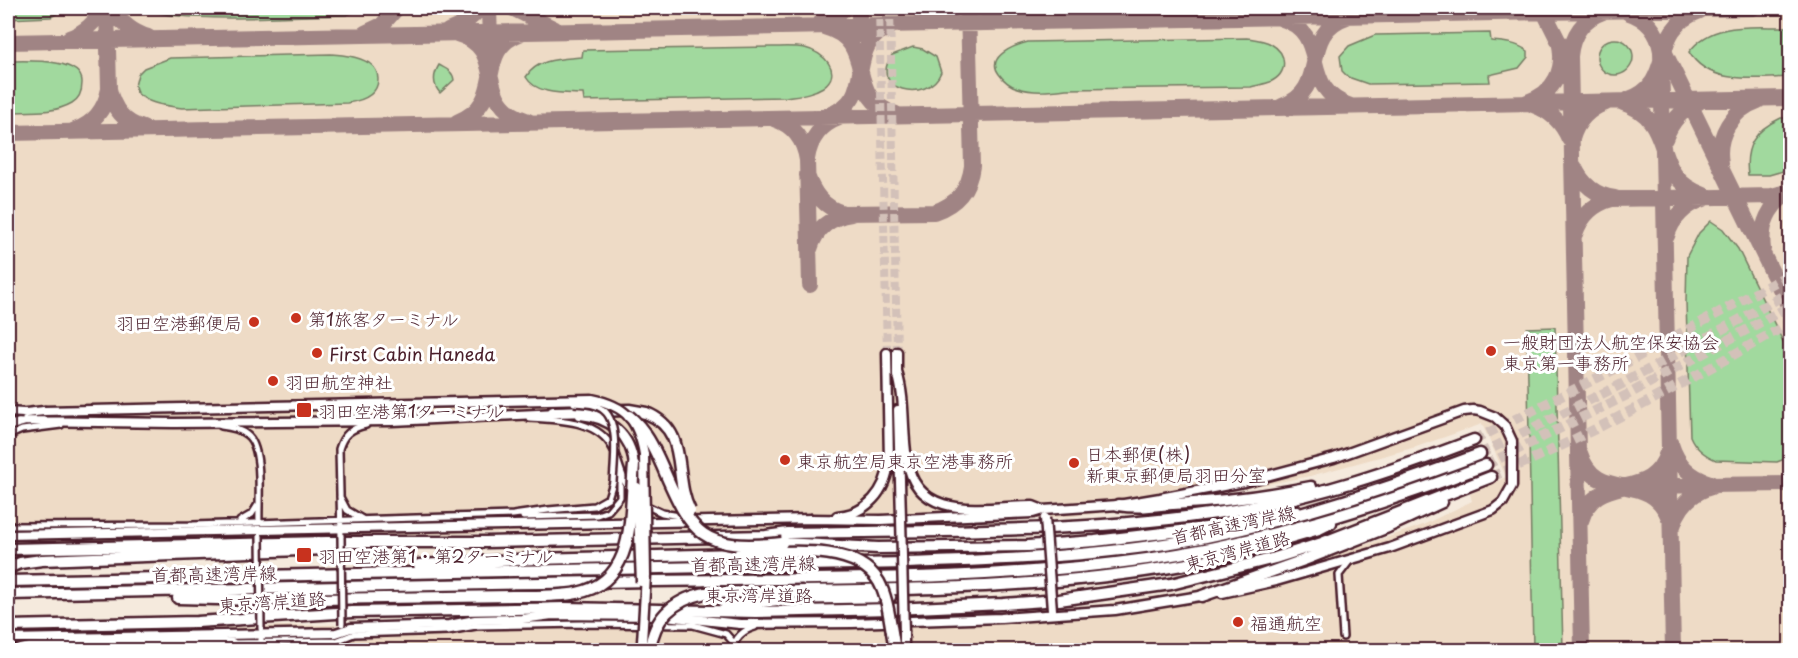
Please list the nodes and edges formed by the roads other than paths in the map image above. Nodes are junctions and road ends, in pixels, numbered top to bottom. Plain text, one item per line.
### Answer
1 (897, 352) tunnel mouth
2 (887, 353) tunnel mouth
3 (897, 372) junction
4 (561, 401) junction
5 (552, 412) junction
6 (8, 414) edge
7 (513, 416) junction
8 (629, 416) junction
9 (392, 421) junction
10 (77, 423) junction
11 (204, 423) junction
12 (8, 426) edge
13 (8, 436) edge
14 (1474, 440) tunnel mouth
15 (1480, 454) tunnel mouth
16 (619, 465) junction
17 (634, 465) junction
18 (1486, 465) tunnel mouth
19 (1391, 470) junction
20 (1491, 477) tunnel mouth
21 (1479, 481) junction
22 (339, 494) junction
23 (258, 501) junction
24 (1118, 505) junction
25 (1320, 509) junction
26 (1350, 513) junction
27 (513, 515) junction
28 (1043, 515) junction
29 (810, 519) junction
30 (367, 520) junction
31 (695, 520) junction
32 (236, 523) junction
33 (8, 526) edge
34 (260, 529) junction
35 (340, 529) junction
36 (8, 535) edge
37 (766, 536) junction
38 (368, 543) junction
39 (782, 543) junction
40 (1016, 546) junction
41 (8, 549) edge
42 (1352, 560) junction
43 (1325, 567) junction
44 (8, 568) edge
45 (345, 573) junction
46 (1339, 575) junction
47 (8, 581) edge
48 (1002, 586) junction
49 (46, 593) junction
50 (8, 594) edge
51 (1202, 596) junction
52 (693, 610) junction
53 (1051, 612) junction
54 (772, 624) junction
55 (8, 626) edge
56 (342, 628) junction
57 (261, 635) junction
58 (1342, 637) dead end
59 (8, 639) edge
60 (232, 643) junction
61 (734, 643) junction
62 (92, 646) junction
63 (646, 648) edge
64 (17, 651) edge
65 (77, 651) edge
66 (251, 651) edge
67 (261, 651) edge
68 (733, 651) edge
69 (895, 651) edge
70 (904, 651) edge

1 - 3 street
2 - 29 street
3 - 28 street
3 - 70 street, bridge
4 - 6 street, bridge
4 - 8 street, bridge
4 - 27 street, bridge
5 - 7 street
5 - 17 street
5 - 39 highway, bridge
7 - 9 street
7 - 16 street
8 - 39 highway, bridge
8 - 63 street, bridge
9 - 11 street
9 - 22 street
10 - 11 street
10 - 12 street
10 - 13 street
11 - 23 street
14 - 19 highway, 東京湾岸道路
15 - 25 highway, 首都高速湾岸線
16 - 27 street
16 - 31 street
17 - 49 highway, bridge
17 - 63 street, bridge
18 - 26 highway, 首都高速湾岸線
19 - 24 highway
19 - 37 highway, 東京湾岸道路
20 - 21 highway, 東京湾岸道路
21 - 51 highway
21 - 52 highway, 東京湾岸道路
22 - 30 street
22 - 35 street
23 - 32 street
23 - 34 street
24 - 28 street
24 - 42 street
25 - 40 highway
25 - 45 highway, 首都高速湾岸線
26 - 48 highway
26 - 49 highway, 首都高速湾岸線
27 - 30 street
28 - 29 street
28 - 53 street, bridge
29 - 31 street
30 - 35 street
31 - 35 street
32 - 33 street
32 - 34 street
34 - 35 street
34 - 36 street
34 - 57 street, bridge
35 - 56 street, bridge
37 - 38 highway, 東京湾岸道路
37 - 40 highway
38 - 41 highway, 東京湾岸道路
38 - 44 highway
39 - 40 highway
42 - 43 street
42 - 46 street
43 - 46 street
43 - 51 street
45 - 47 highway, 首都高速湾岸線
45 - 69 highway, bridge
46 - 58 street
48 - 52 highway
48 - 63 highway, bridge
49 - 50 highway, 首都高速湾岸線
51 - 53 street
52 - 55 highway, 東京湾岸道路
53 - 54 street
54 - 56 street
54 - 61 street
56 - 57 street
57 - 59 street
57 - 60 street
57 - 61 street
57 - 67 street
60 - 62 street
60 - 66 street
61 - 68 street
62 - 64 street
62 - 65 street

